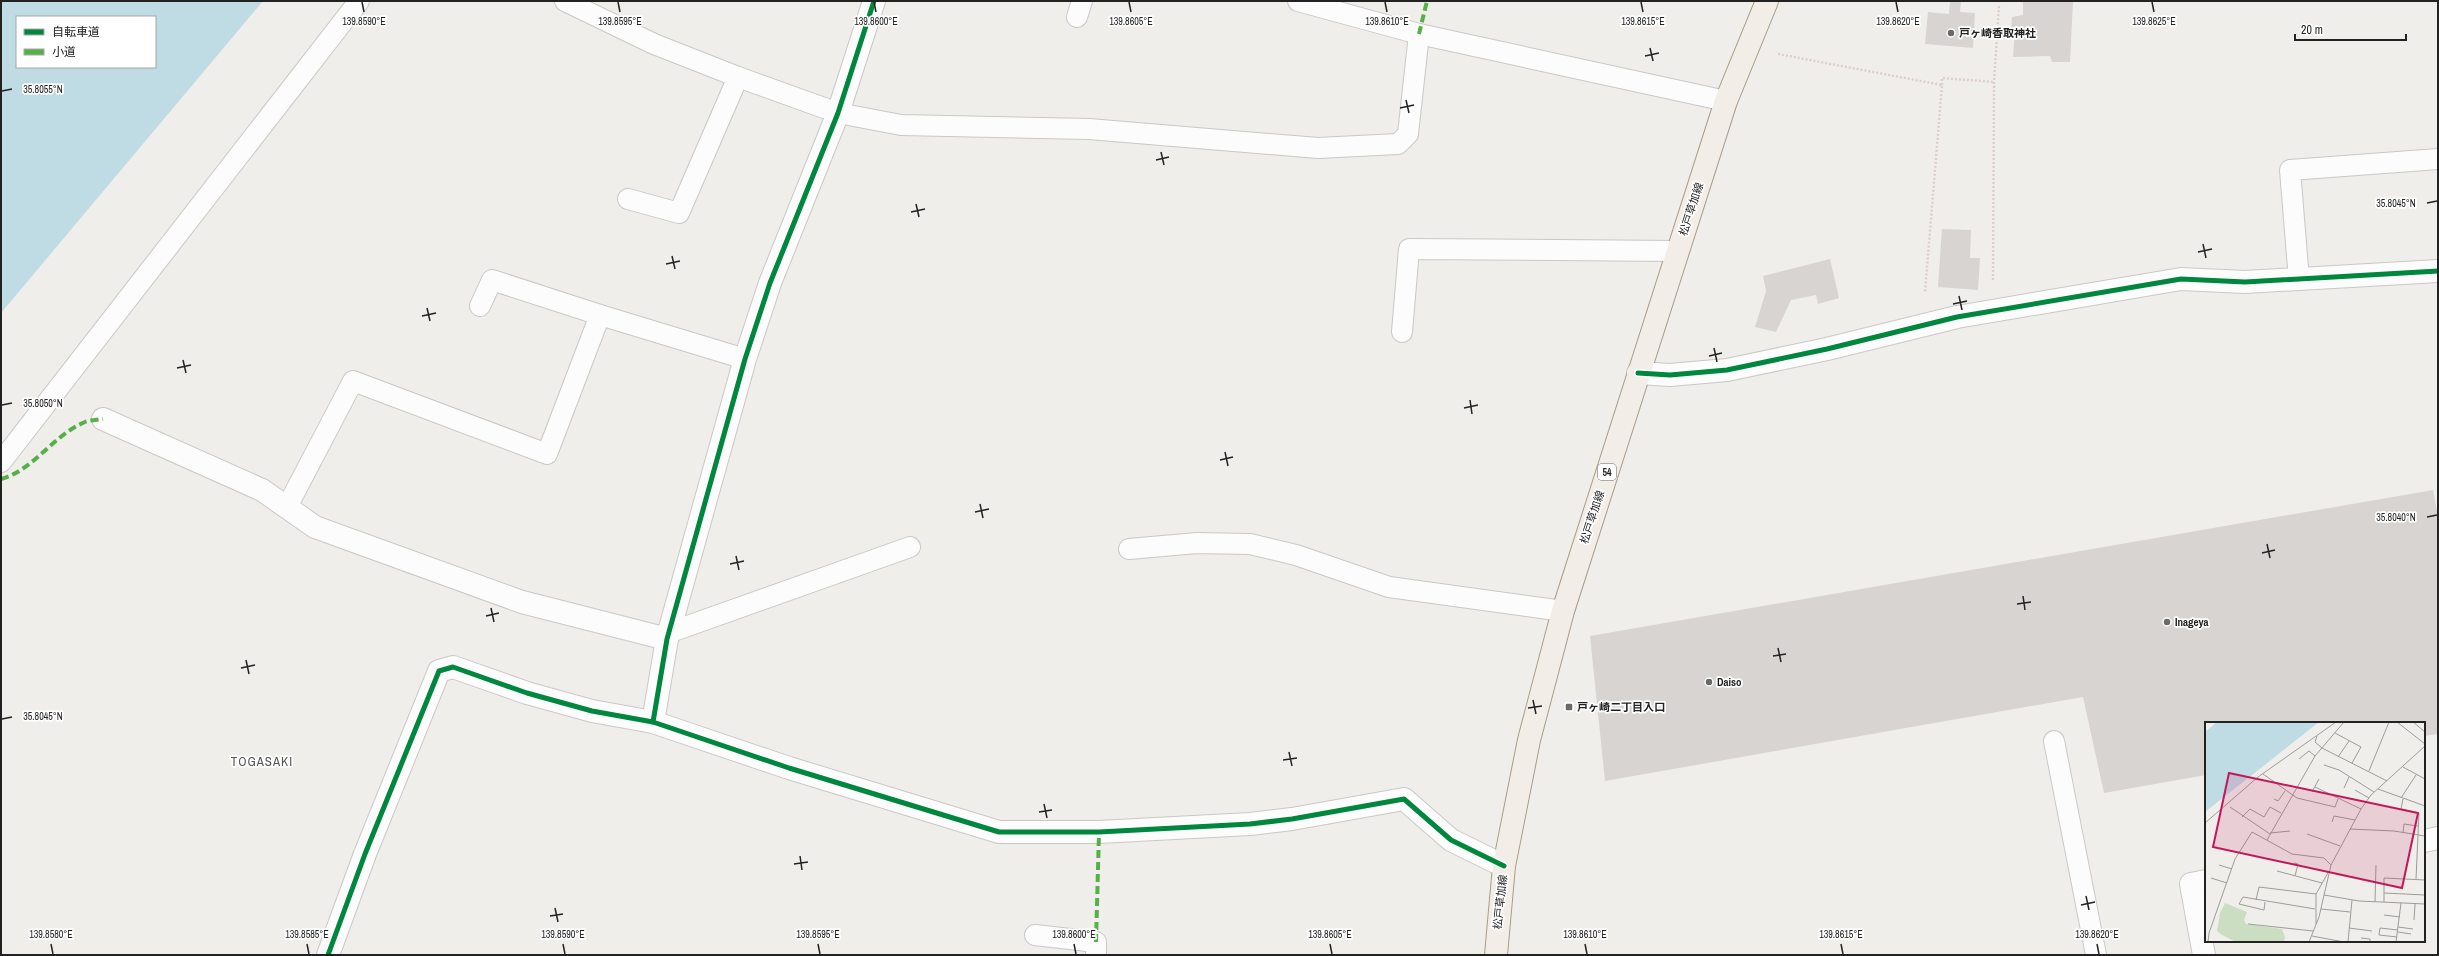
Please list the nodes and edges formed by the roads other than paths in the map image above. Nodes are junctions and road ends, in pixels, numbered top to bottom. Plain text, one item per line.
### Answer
1 (359, 1) edge
2 (565, 1) edge
3 (874, 1) edge
4 (1298, 1) edge
5 (1767, 1) edge
6 (1419, 34) junction
7 (738, 77) junction
8 (1726, 101) junction
9 (838, 113) junction
10 (2438, 159) edge
11 (628, 199) dead end
12 (1677, 251) junction
13 (2438, 271) edge
14 (2299, 280) junction
15 (480, 306) dead end
16 (600, 315) junction
17 (1402, 332) dead end
18 (746, 359) junction
19 (1638, 373) junction
20 (103, 420) dead end
21 (1, 462) edge
22 (286, 507) junction
23 (910, 547) dead end
24 (1128, 549) dead end
25 (1563, 611) junction
26 (667, 636) junction
27 (653, 722) junction
28 (2054, 741) dead end
29 (2438, 838) edge
30 (2425, 841) edge
31 (1504, 866) junction
32 (2205, 881) edge
33 (1035, 935) dead end
34 (1493, 949) edge
35 (328, 955) edge
36 (1096, 955) edge
37 (2096, 955) edge
38 (2204, 955) edge

1 - 21 lane
2 - 7 lane
3 - 9 street
4 - 6 lane
5 - 8 main road, 松戸草加線 / 54
6 - 8 lane
6 - 9 lane
7 - 9 lane
7 - 11 lane
8 - 12 main road, 松戸草加線 / 54
9 - 18 street
10 - 14 lane
12 - 17 lane
12 - 19 main road, 松戸草加線 / 54
13 - 14 street
14 - 19 street
15 - 16 lane
16 - 18 lane
16 - 22 lane
18 - 26 street
19 - 25 main road, 松戸草加線 / 54
20 - 22 street
22 - 26 street
23 - 26 lane
24 - 25 lane
25 - 31 main road, 松戸草加線 / 54
26 - 27 street
27 - 31 street
27 - 35 street
28 - 37 lane
29 - 30 street
31 - 34 main road, 松戸草加線 / 54
32 - 38 street
33 - 36 lane

